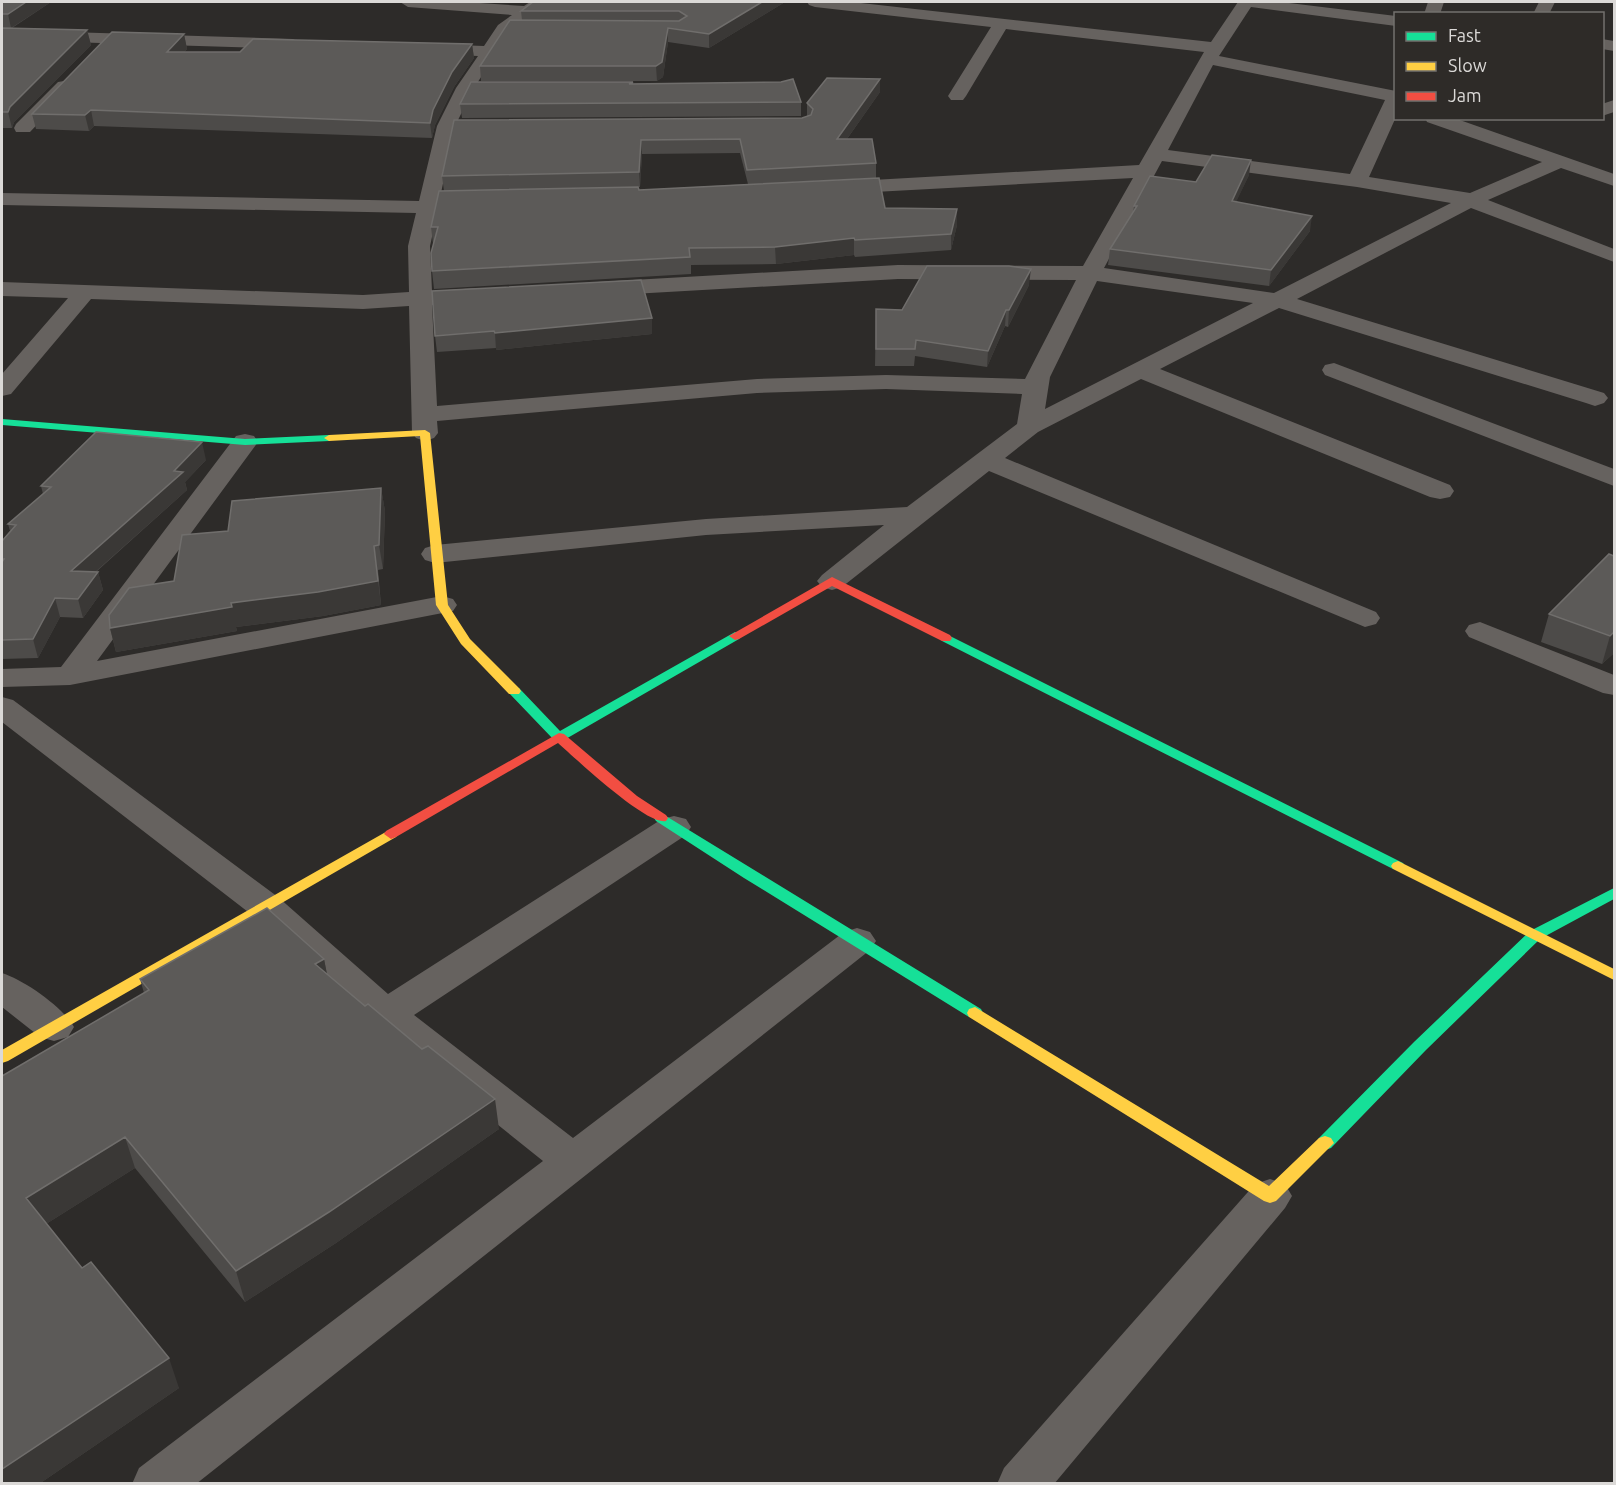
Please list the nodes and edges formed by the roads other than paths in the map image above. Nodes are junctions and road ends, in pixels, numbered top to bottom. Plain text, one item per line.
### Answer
1 (408, 2) edge
2 (815, 2) edge
3 (1246, 2) edge
4 (533, 6) edge
5 (1394, 21) edge
6 (1002, 24) junction
7 (2, 35) edge
8 (110, 38) junction
9 (314, 45) edge
10 (409, 48) edge
11 (490, 51) junction
12 (1212, 54) junction
13 (94, 55) edge
14 (78, 71) edge
15 (465, 88) junction
16 (489, 88) edge
17 (957, 96) dead end
18 (1394, 101) edge
19 (1440, 120) edge
20 (446, 126) junction
21 (470, 126) edge
22 (23, 128) dead end
23 (1561, 161) junction
24 (1152, 162) junction
25 (1614, 180) edge
26 (1357, 181) junction
27 (820, 189) edge
28 (500, 198) edge
29 (2, 199) edge
30 (1471, 200) junction
31 (429, 203) junction
32 (1614, 256) edge
33 (1090, 273) junction
34 (2, 289) edge
35 (576, 290) edge
36 (85, 292) junction
37 (504, 294) edge
38 (421, 298) junction
39 (1277, 300) junction
40 (1140, 370) junction
41 (1334, 370) dead end
42 (1036, 387) junction
43 (2, 389) edge
44 (1595, 398) dead end
45 (2, 422) edge
46 (424, 424) junction
47 (1029, 427) junction
48 (245, 442) junction
49 (986, 460) junction
50 (1614, 478) edge
51 (1440, 491) dead end
52 (914, 515) junction
53 (435, 554) junction
54 (832, 581) junction
55 (442, 605) junction
56 (1365, 618) dead end
57 (1480, 631) dead end
58 (70, 676) junction
59 (2, 678) edge
60 (1614, 686) edge
61 (2, 707) edge
62 (559, 737) junction
63 (674, 826) junction
64 (1614, 893) edge
65 (265, 906) junction
66 (1535, 935) junction
67 (857, 941) junction
68 (1614, 975) edge
69 (2, 987) edge
70 (386, 1014) junction
71 (54, 1027) junction
72 (2, 1057) edge
73 (573, 1161) junction
74 (1270, 1196) junction
75 (157, 1484) edge
76 (1022, 1484) edge

1 - 4 street
2 - 6 street
3 - 5 street
3 - 12 street
4 - 11 street
6 - 12 street
6 - 17 street
7 - 8 street
8 - 9 street
8 - 13 street
10 - 11 street
11 - 15 street
12 - 18 street
12 - 24 street
14 - 22 street
15 - 16 street
15 - 20 street
18 - 26 street
19 - 23 street
20 - 21 street
20 - 31 street
23 - 25 street
23 - 30 street
24 - 26 street
24 - 27 street
24 - 33 street
26 - 30 street
28 - 31 street
29 - 31 street
30 - 32 street
30 - 39 street
31 - 38 street
33 - 35 street
33 - 39 street
33 - 42 street
34 - 36 street
36 - 38 street
36 - 43 street
37 - 38 street
38 - 46 street
39 - 40 street
39 - 44 street
40 - 47 street
40 - 51 street
41 - 50 street
42 - 46 street
42 - 47 street
45 - 48 street
46 - 48 street
46 - 53 street
47 - 49 street
48 - 58 street
49 - 52 street
49 - 56 street
52 - 53 street
52 - 54 street
53 - 55 street
54 - 62 street
54 - 66 street
55 - 58 street
55 - 62 street
57 - 60 street
58 - 59 street
61 - 65 street
62 - 63 street
62 - 65 street
63 - 67 street
63 - 70 street
64 - 66 street
65 - 70 street
65 - 71 street
66 - 68 street
66 - 74 street
67 - 73 street
67 - 74 street
69 - 71 street
70 - 73 street
71 - 72 street
73 - 75 street
74 - 76 street

